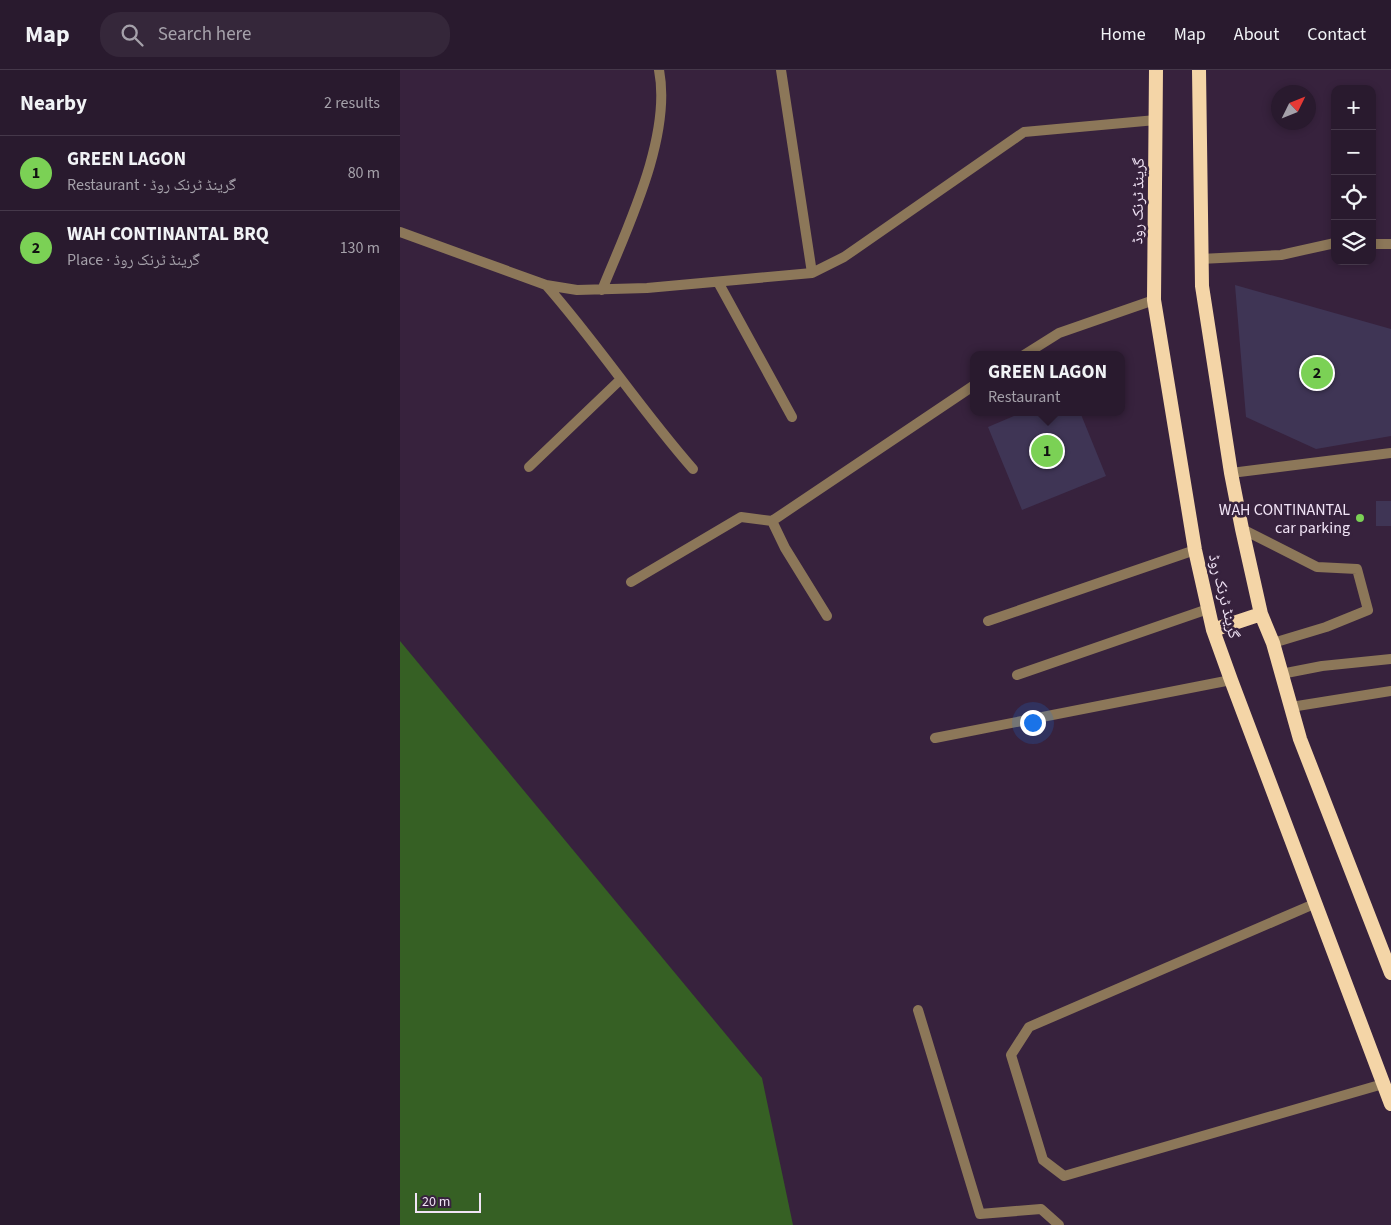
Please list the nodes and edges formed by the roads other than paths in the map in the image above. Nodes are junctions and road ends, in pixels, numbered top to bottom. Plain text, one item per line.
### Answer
1 (659, 70) edge
2 (781, 70) edge
3 (1156, 70) edge
4 (1198, 70) edge
5 (1156, 120) junction
6 (400, 232) edge
7 (1331, 244) edge
8 (1376, 244) edge
9 (1391, 244) edge
10 (1200, 259) junction
11 (812, 273) junction
12 (718, 282) junction
13 (546, 285) junction
14 (602, 290) junction
15 (1154, 300) junction
16 (1030, 351) edge
17 (620, 380) junction
18 (970, 388) edge
19 (792, 417) dead end
20 (1391, 453) edge
21 (529, 467) dead end
22 (693, 469) dead end
23 (1230, 473) junction
24 (772, 521) junction
25 (1242, 529) junction
26 (1195, 550) junction
27 (631, 582) dead end
28 (1208, 609) junction
29 (1261, 614) junction
30 (827, 616) dead end
31 (988, 621) dead end
32 (1213, 630) junction
33 (1273, 643) junction
34 (1391, 659) edge
35 (1280, 674) junction
36 (1017, 675) dead end
37 (1232, 680) junction
38 (1391, 692) edge
39 (1291, 707) junction
40 (935, 738) dead end
41 (1314, 904) junction
42 (1391, 973) edge
43 (918, 1010) dead end
44 (1383, 1084) junction
45 (1391, 1104) edge
46 (1059, 1225) edge

1 - 14 street
2 - 11 street
3 - 5 highway, گرینڈ ٹرنک روڈ
4 - 10 highway, گرینڈ ٹرنک روڈ
5 - 11 street
5 - 15 highway, گرینڈ ٹرنک روڈ
6 - 13 street
7 - 10 street
8 - 9 street
10 - 23 highway, گرینڈ ٹرنک روڈ
11 - 12 street
12 - 14 street
12 - 19 street
13 - 14 street
13 - 17 street
15 - 16 street
15 - 26 highway, گرینڈ ٹرنک روڈ
17 - 21 street
17 - 22 street
18 - 24 street
20 - 23 street
23 - 25 highway, گرینڈ ٹرنک روڈ
24 - 27 street
24 - 30 street
25 - 29 highway, گرینڈ ٹرنک روڈ
25 - 33 street
26 - 28 highway, گرینڈ ٹرنک روڈ
26 - 31 street
28 - 32 highway, گرینڈ ٹرنک روڈ
28 - 36 street
29 - 32 highway
29 - 33 highway, گرینڈ ٹرنک روڈ
32 - 37 highway, گرینڈ ٹرنک روڈ
33 - 35 highway, گرینڈ ٹرنک روڈ
34 - 35 street
35 - 39 highway, گرینڈ ٹرنک روڈ
37 - 40 street
37 - 41 highway, گرینڈ ٹرنک روڈ
38 - 39 street
39 - 42 highway, گرینڈ ٹرنک روڈ
41 - 44 highway, گرینڈ ٹرنک روڈ
41 - 44 street
43 - 46 street
44 - 45 highway, گرینڈ ٹرنک روڈ

